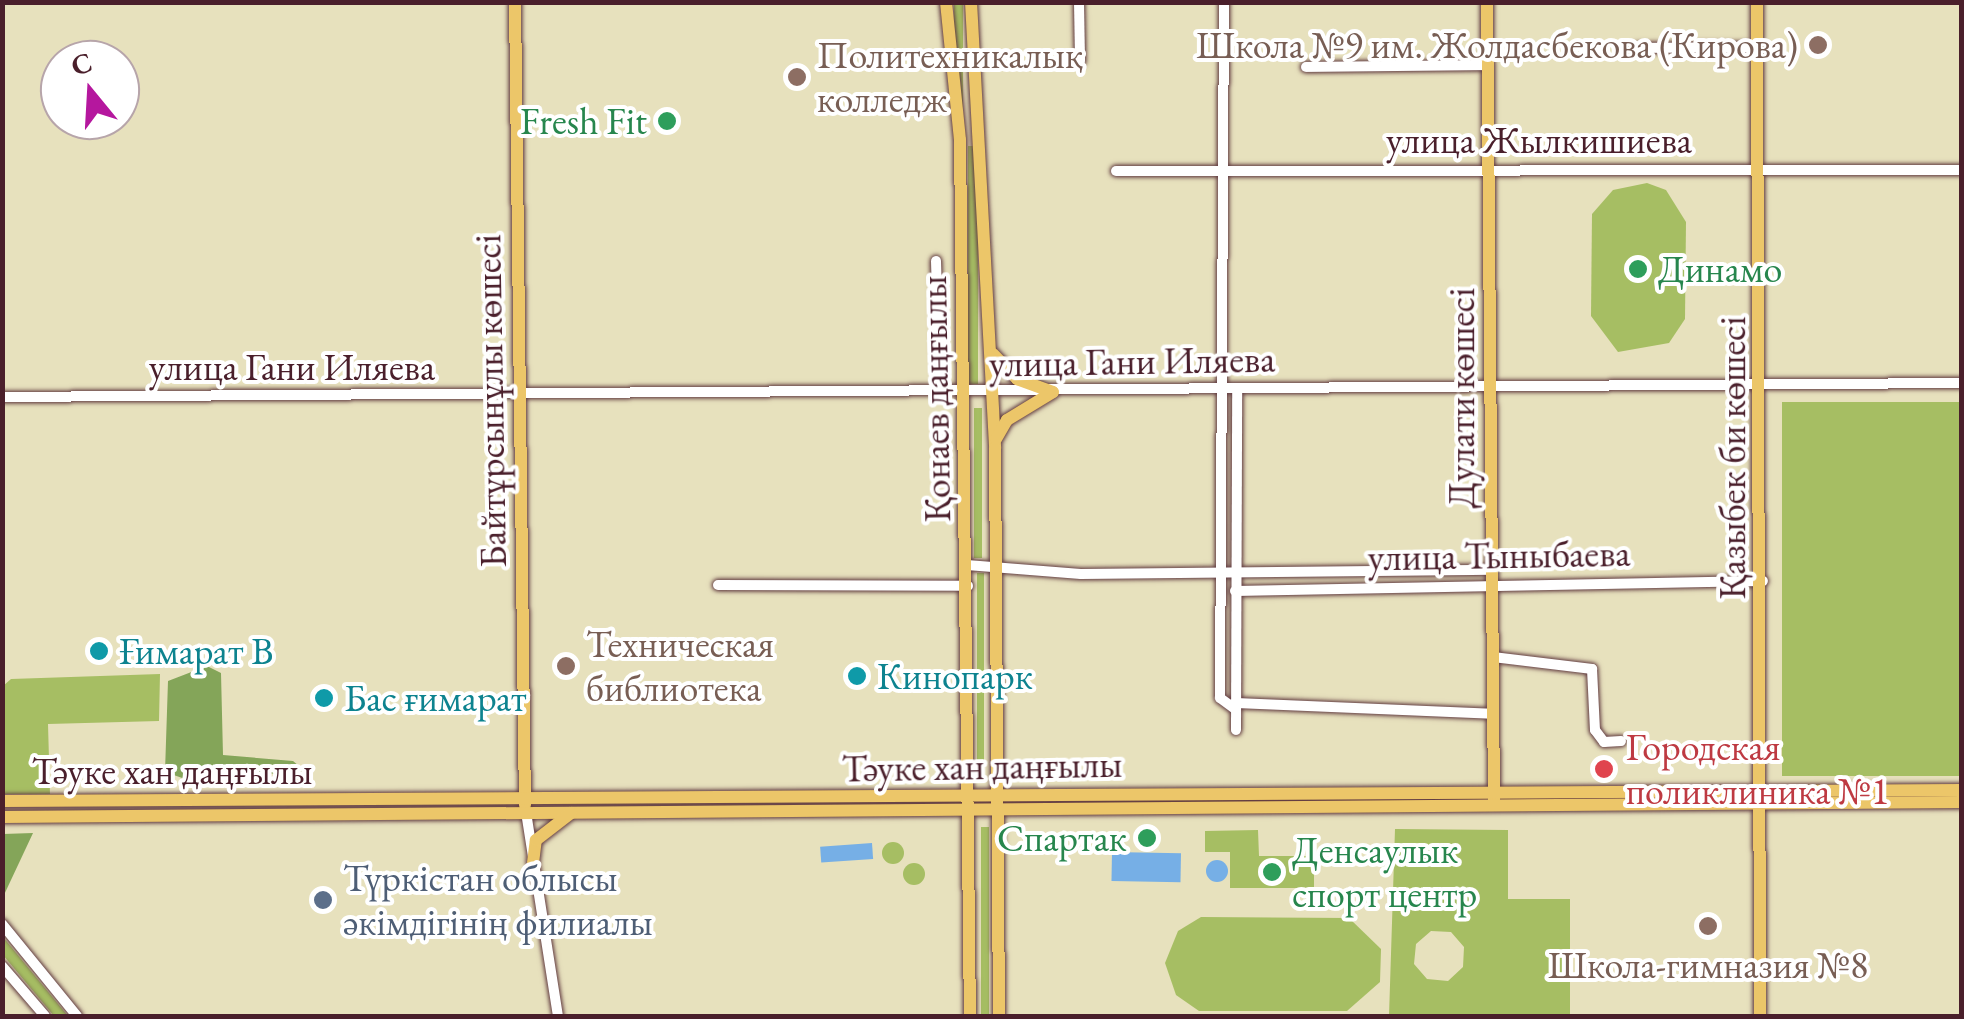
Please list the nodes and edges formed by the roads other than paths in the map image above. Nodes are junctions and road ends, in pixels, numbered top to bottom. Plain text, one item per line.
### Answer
1 (515, 2) edge
2 (971, 2) edge
3 (1079, 2) edge
4 (1224, 2) edge
5 (1487, 2) edge
6 (1757, 2) edge
7 (945, 6) edge
8 (1758, 47) junction
9 (1636, 48) dead end
10 (1080, 61) dead end
11 (1488, 65) junction
12 (1306, 67) dead end
13 (985, 138) junction
14 (960, 140) junction
15 (1491, 168) junction
16 (1116, 170) dead end
17 (1759, 170) junction
18 (1962, 170) edge
19 (1223, 174) junction
20 (936, 261) dead end
21 (992, 353) junction
22 (1962, 383) edge
23 (1763, 385) junction
24 (1491, 387) junction
25 (1221, 390) junction
26 (1237, 390) junction
27 (1053, 392) junction
28 (940, 393) junction
29 (966, 393) junction
30 (993, 393) junction
31 (2, 396) edge
32 (519, 398) junction
33 (995, 442) junction
34 (967, 564) junction
35 (994, 565) junction
36 (1220, 568) junction
37 (1237, 568) junction
38 (1492, 577) junction
39 (1763, 581) junction
40 (718, 585) dead end
41 (968, 586) junction
42 (1236, 591) junction
43 (1494, 657) junction
44 (1235, 706) junction
45 (1493, 714) junction
46 (1236, 730) dead end
47 (1620, 741) dead end
48 (1001, 766) junction
49 (1962, 790) edge
50 (1029, 794) junction
51 (1763, 798) junction
52 (1494, 799) junction
53 (2, 802) edge
54 (970, 802) junction
55 (1001, 802) junction
56 (1962, 802) edge
57 (525, 805) junction
58 (573, 812) junction
59 (2, 818) edge
60 (533, 862) junction
61 (2, 924) edge
62 (2, 966) edge
63 (45, 1016) edge
64 (78, 1016) edge
65 (558, 1016) edge
66 (970, 1016) edge
67 (999, 1016) edge
68 (1760, 1016) edge

1 - 32 main road, Байтұрсынұлы көшесі
2 - 13 main road, Қонаев даңғылы
3 - 10 street
4 - 19 street
5 - 11 main road, Дулати көшесі
6 - 8 main road, Қазыбек би көшесі
7 - 14 main road, Қонаев даңғылы
8 - 9 street
8 - 17 main road, Қазыбек би көшесі
11 - 12 street
11 - 15 main road, Дулати көшесі
13 - 14 main road
13 - 21 main road, Қонаев даңғылы
14 - 29 main road, Қонаев даңғылы
15 - 17 street, улица Жылкишиева
15 - 19 street, улица Жылкишиева
15 - 24 main road, Дулати көшесі
16 - 19 street, улица Жылкишиева
17 - 18 street, улица Жылкишиева
17 - 23 main road, Қазыбек би көшесі
19 - 25 street
20 - 28 street
21 - 27 main road
21 - 30 main road, Қонаев даңғылы
22 - 23 street, улица Гани Иляева
23 - 24 street, улица Гани Иляева
23 - 39 main road, Қазыбек би көшесі
24 - 26 street, улица Гани Иляева
24 - 38 main road, Дулати көшесі
25 - 26 street, улица Гани Иляева
25 - 27 street, улица Гани Иляева
25 - 36 street
26 - 37 street
27 - 30 street, улица Гани Иляева
27 - 33 main road
28 - 29 street, улица Гани Иляева
28 - 32 street, улица Гани Иляева
29 - 30 street, улица Гани Иляева
29 - 34 main road, Қонаев даңғылы
30 - 33 main road, Қонаев даңғылы
31 - 32 street, улица Гани Иляева
32 - 57 main road, Байтұрсынұлы көшесі
33 - 35 main road, Қонаев даңғылы
34 - 35 street, улица Тыныбаева
34 - 41 main road, Қонаев даңғылы
35 - 36 street, улица Тыныбаева
35 - 48 main road, Қонаев даңғылы
36 - 37 street, улица Тыныбаева
36 - 44 street
37 - 38 street, улица Тыныбаева
37 - 42 street
38 - 39 street, улица Тыныбаева
38 - 42 street, улица Тыныбаева
38 - 43 main road, Дулати көшесі
39 - 51 main road, Қазыбек би көшесі
40 - 41 street
41 - 54 main road, Қонаев даңғылы
42 - 44 street
43 - 45 main road, Дулати көшесі
43 - 47 street
44 - 45 street
44 - 46 street
45 - 52 main road, Дулати көшесі
48 - 50 main road
48 - 55 main road
49 - 51 main road, Тәуке хан даңғылы
50 - 52 main road, Тәуке хан даңғылы
50 - 55 main road, Тәуке хан даңғылы
51 - 52 main road, Тәуке хан даңғылы
51 - 56 main road, Тәуке хан даңғылы
51 - 68 main road, Қазыбек би көшесі
52 - 55 main road, Тәуке хан даңғылы
53 - 57 main road, Тәуке хан даңғылы
54 - 55 main road, Тәуке хан даңғылы
54 - 57 main road, Тәуке хан даңғылы
54 - 58 main road, Тәуке хан даңғылы
54 - 66 main road, Қонаев даңғылы
55 - 67 main road
57 - 58 main road, Тәуке хан даңғылы
57 - 59 main road, Тәуке хан даңғылы
57 - 60 street
58 - 60 main road
60 - 65 street
61 - 64 street
62 - 63 street

